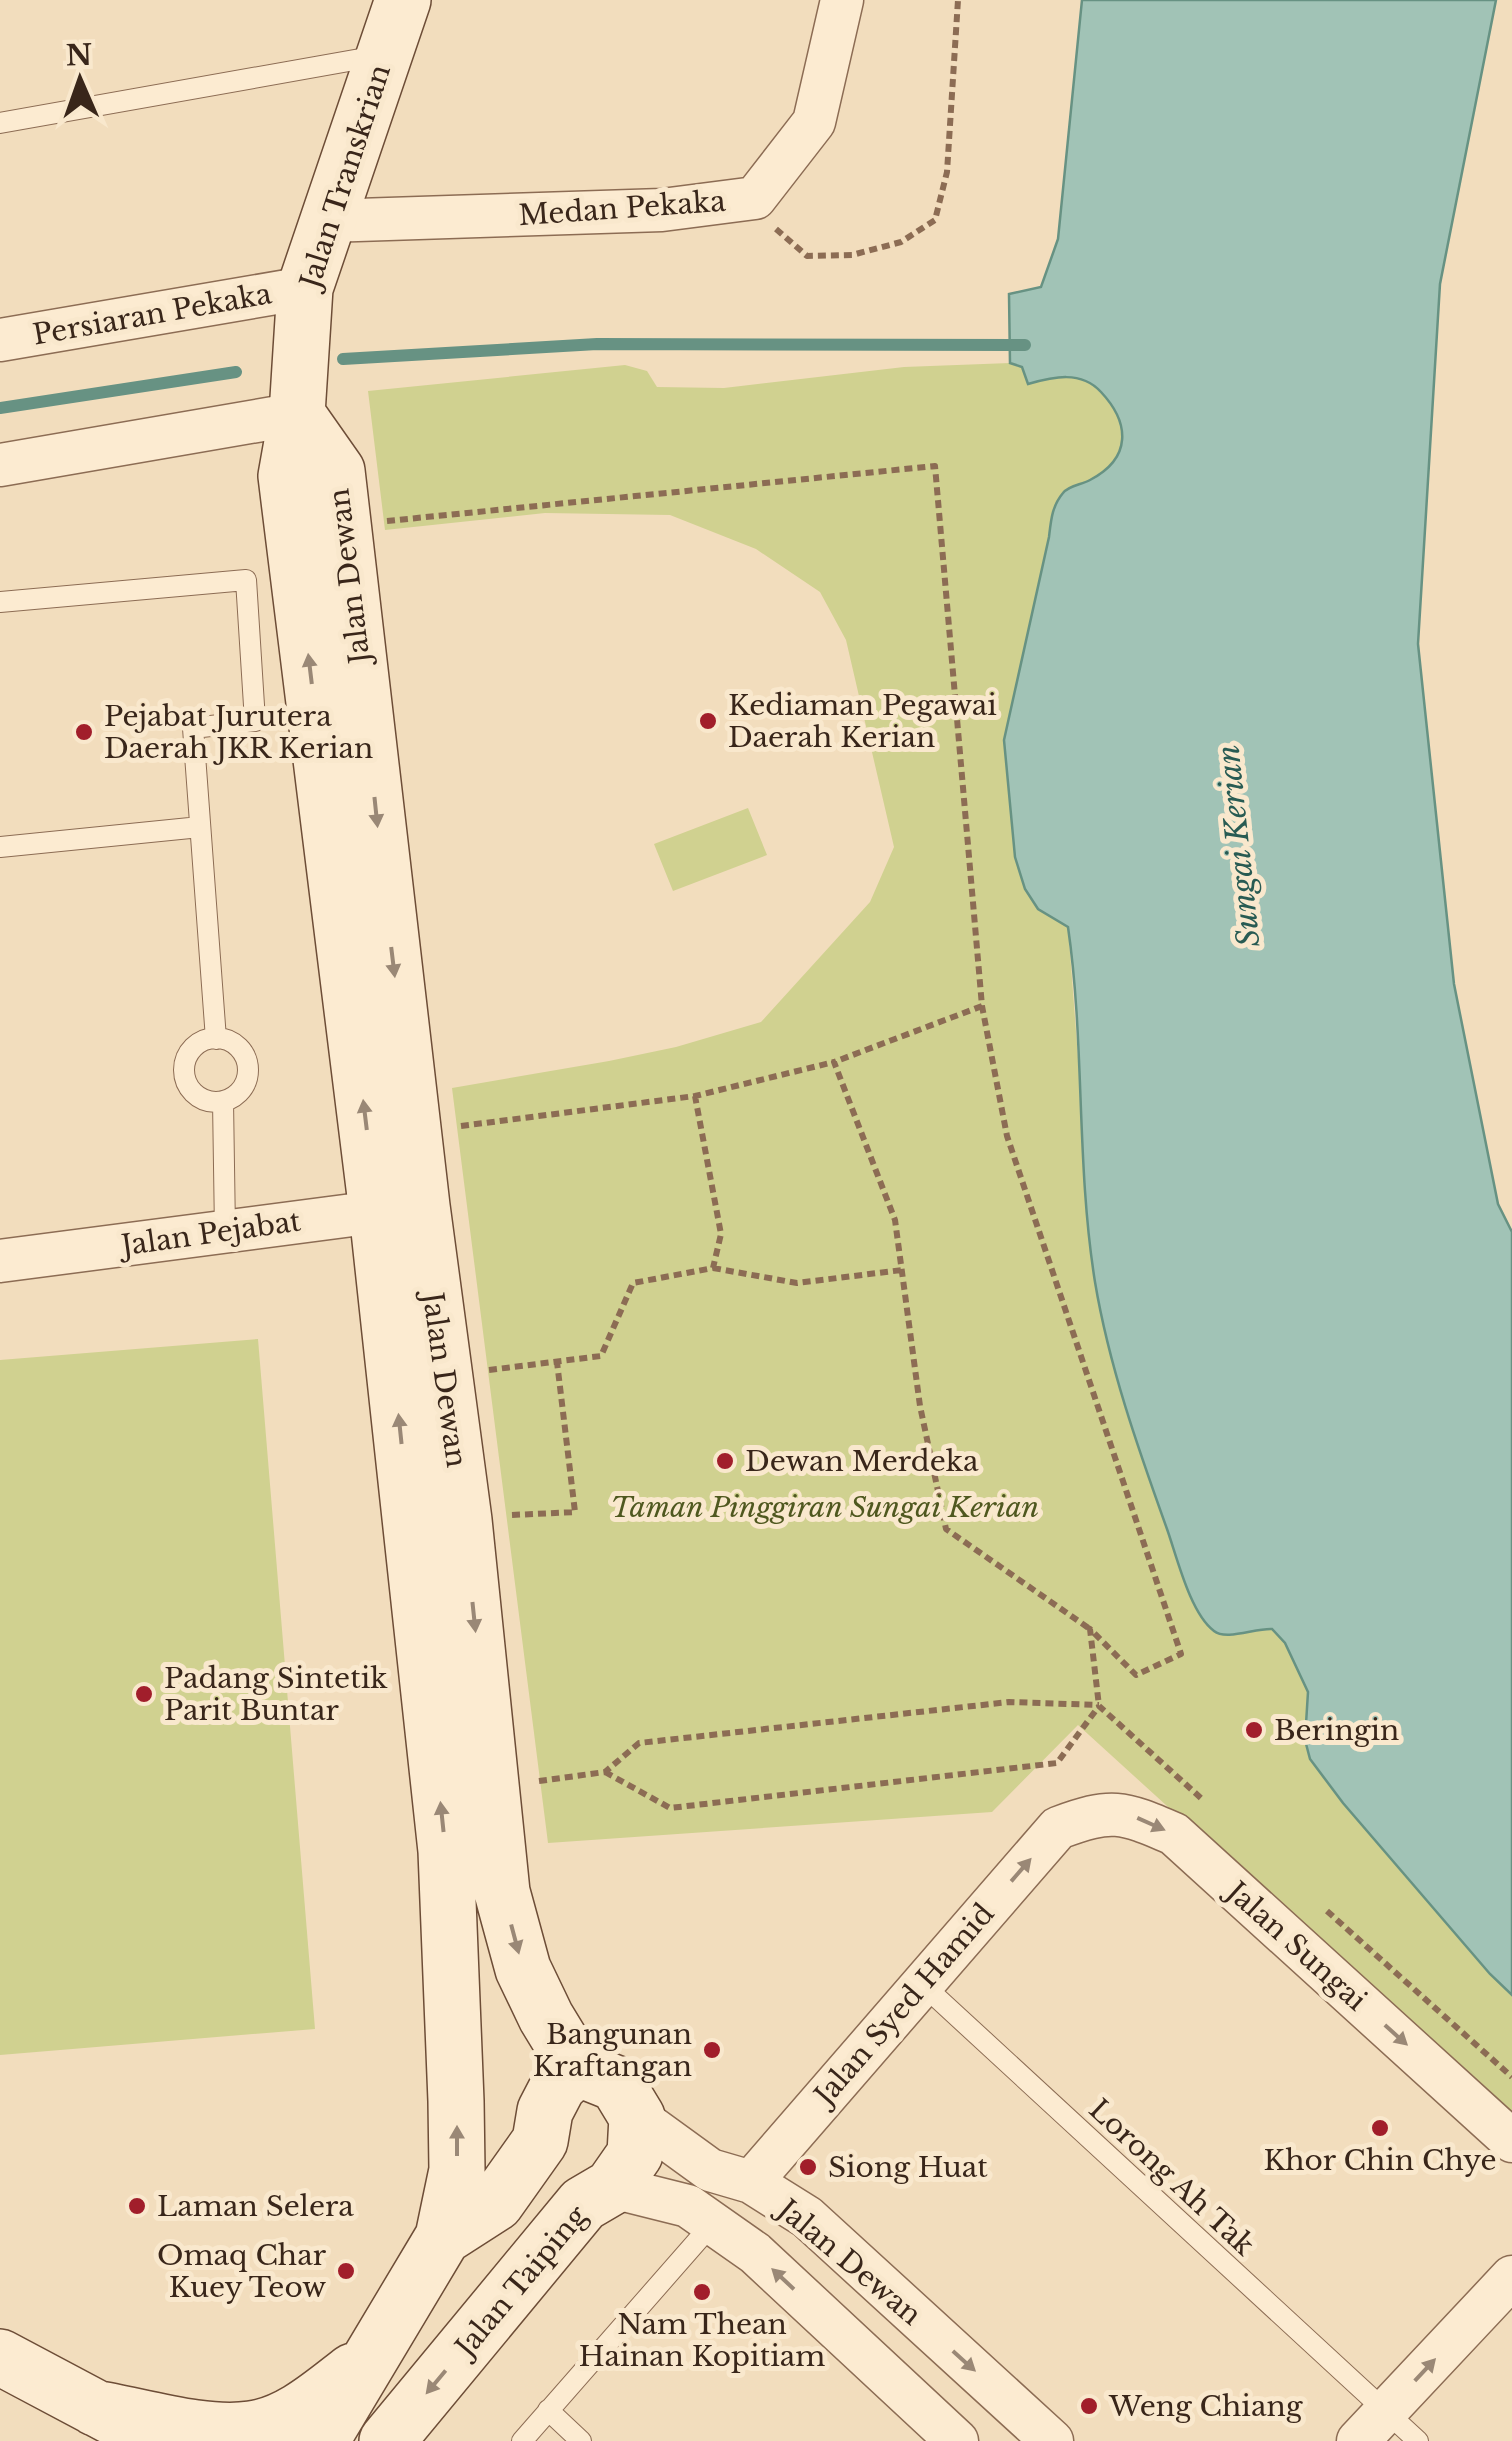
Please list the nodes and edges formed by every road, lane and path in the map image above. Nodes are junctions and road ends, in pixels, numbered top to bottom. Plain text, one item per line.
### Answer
1 (402, 0) edge
2 (842, 0) edge
3 (958, 0) edge
4 (384, 54) junction
5 (0, 122) edge
6 (755, 198) junction
7 (327, 221) junction
8 (304, 288) junction
9 (0, 340) edge
10 (297, 414) junction
11 (0, 465) edge
12 (344, 526) junction
13 (0, 602) edge
14 (200, 827) junction
15 (0, 846) edge
16 (982, 1006) junction
17 (216, 1039) junction
18 (834, 1062) junction
19 (696, 1096) junction
20 (222, 1102) junction
21 (446, 1128) dead end
22 (399, 1209) junction
23 (225, 1231) junction
24 (0, 1261) edge
25 (713, 1268) junction
26 (902, 1270) junction
27 (556, 1362) junction
28 (471, 1372) dead end
29 (464, 1520) junction
30 (411, 1526) junction
31 (1090, 1629) junction
32 (1099, 1706) junction
33 (604, 1772) junction
34 (532, 1782) dead end
35 (1216, 1811) dead end
36 (1058, 1828) joint
37 (1320, 1904) dead end
38 (921, 1983) junction
39 (577, 2068) junction
40 (1512, 2077) edge
41 (637, 2116) junction
42 (1512, 2141) edge
43 (751, 2182) junction
44 (612, 2187) junction
45 (713, 2223) junction
46 (443, 2238) junction
47 (1512, 2276) edge
48 (0, 2357) edge
49 (367, 2360) junction
50 (95, 2408) junction
51 (548, 2410) junction
52 (1372, 2426) edge
53 (157, 2441) edge
54 (321, 2441) edge
55 (387, 2441) edge
56 (522, 2441) edge
57 (581, 2441) edge
58 (957, 2441) edge
59 (1052, 2441) edge
60 (1418, 2441) edge

1 - 4 main road, Jalan Transkrian
2 - 6 street, Medan Pekaka
3 - 6 path
4 - 5 lane
4 - 7 main road, Jalan Transkrian
6 - 7 street, Medan Pekaka
7 - 8 main road, Jalan Transkrian
8 - 9 street, Persiaran Pekaka
8 - 10 main road, Jalan Transkrian
10 - 11 street
10 - 12 main road, Jalan Dewan
22 -> 10 main road, Jalan Dewan
12 - 16 path
12 -> 22 main road, Jalan Dewan
13 - 14 lane
14 - 15 lane
14 - 17 lane
16 - 18 path
16 - 31 path
17 - 20 lane
17 - 20 lane
18 - 19 path
18 - 26 path
19 - 21 path
19 - 25 path
20 - 23 lane
22 - 23 street, Jalan Pejabat
22 - 29 main road, Jalan Dewan
30 -> 22 main road, Jalan Dewan
23 - 24 street, Jalan Pejabat
25 - 26 path
25 - 27 path
26 - 31 path
27 - 28 path
27 - 29 path
29 - 30 main road
29 -> 39 main road, Jalan Dewan
46 -> 30 main road, Jalan Dewan
31 - 32 path
32 - 33 path
32 - 33 path
32 - 35 path
33 - 34 path
38 -> 36 street, Jalan Syed Hamid
36 -> 42 street, Jalan Sungai
37 - 40 path
38 - 43 street, Jalan Syed Hamid
38 - 52 lane, Lorong Ah Tak
39 - 41 main road, Jalan Dewan
39 - 46 main road
41 - 43 street, Jalan Dewan
41 - 44 main road, Jalan Taiping
43 -> 59 street, Jalan Dewan
44 - 45 street
44 -> 55 main road, Jalan Taiping
45 - 51 lane
58 -> 45 street
46 - 49 main road
52 -> 47 street
48 - 50 main road
49 - 50 main road
49 - 54 main road
50 - 53 main road
51 - 56 lane
51 - 57 lane
52 - 60 lane, Lorong Ah Tak

